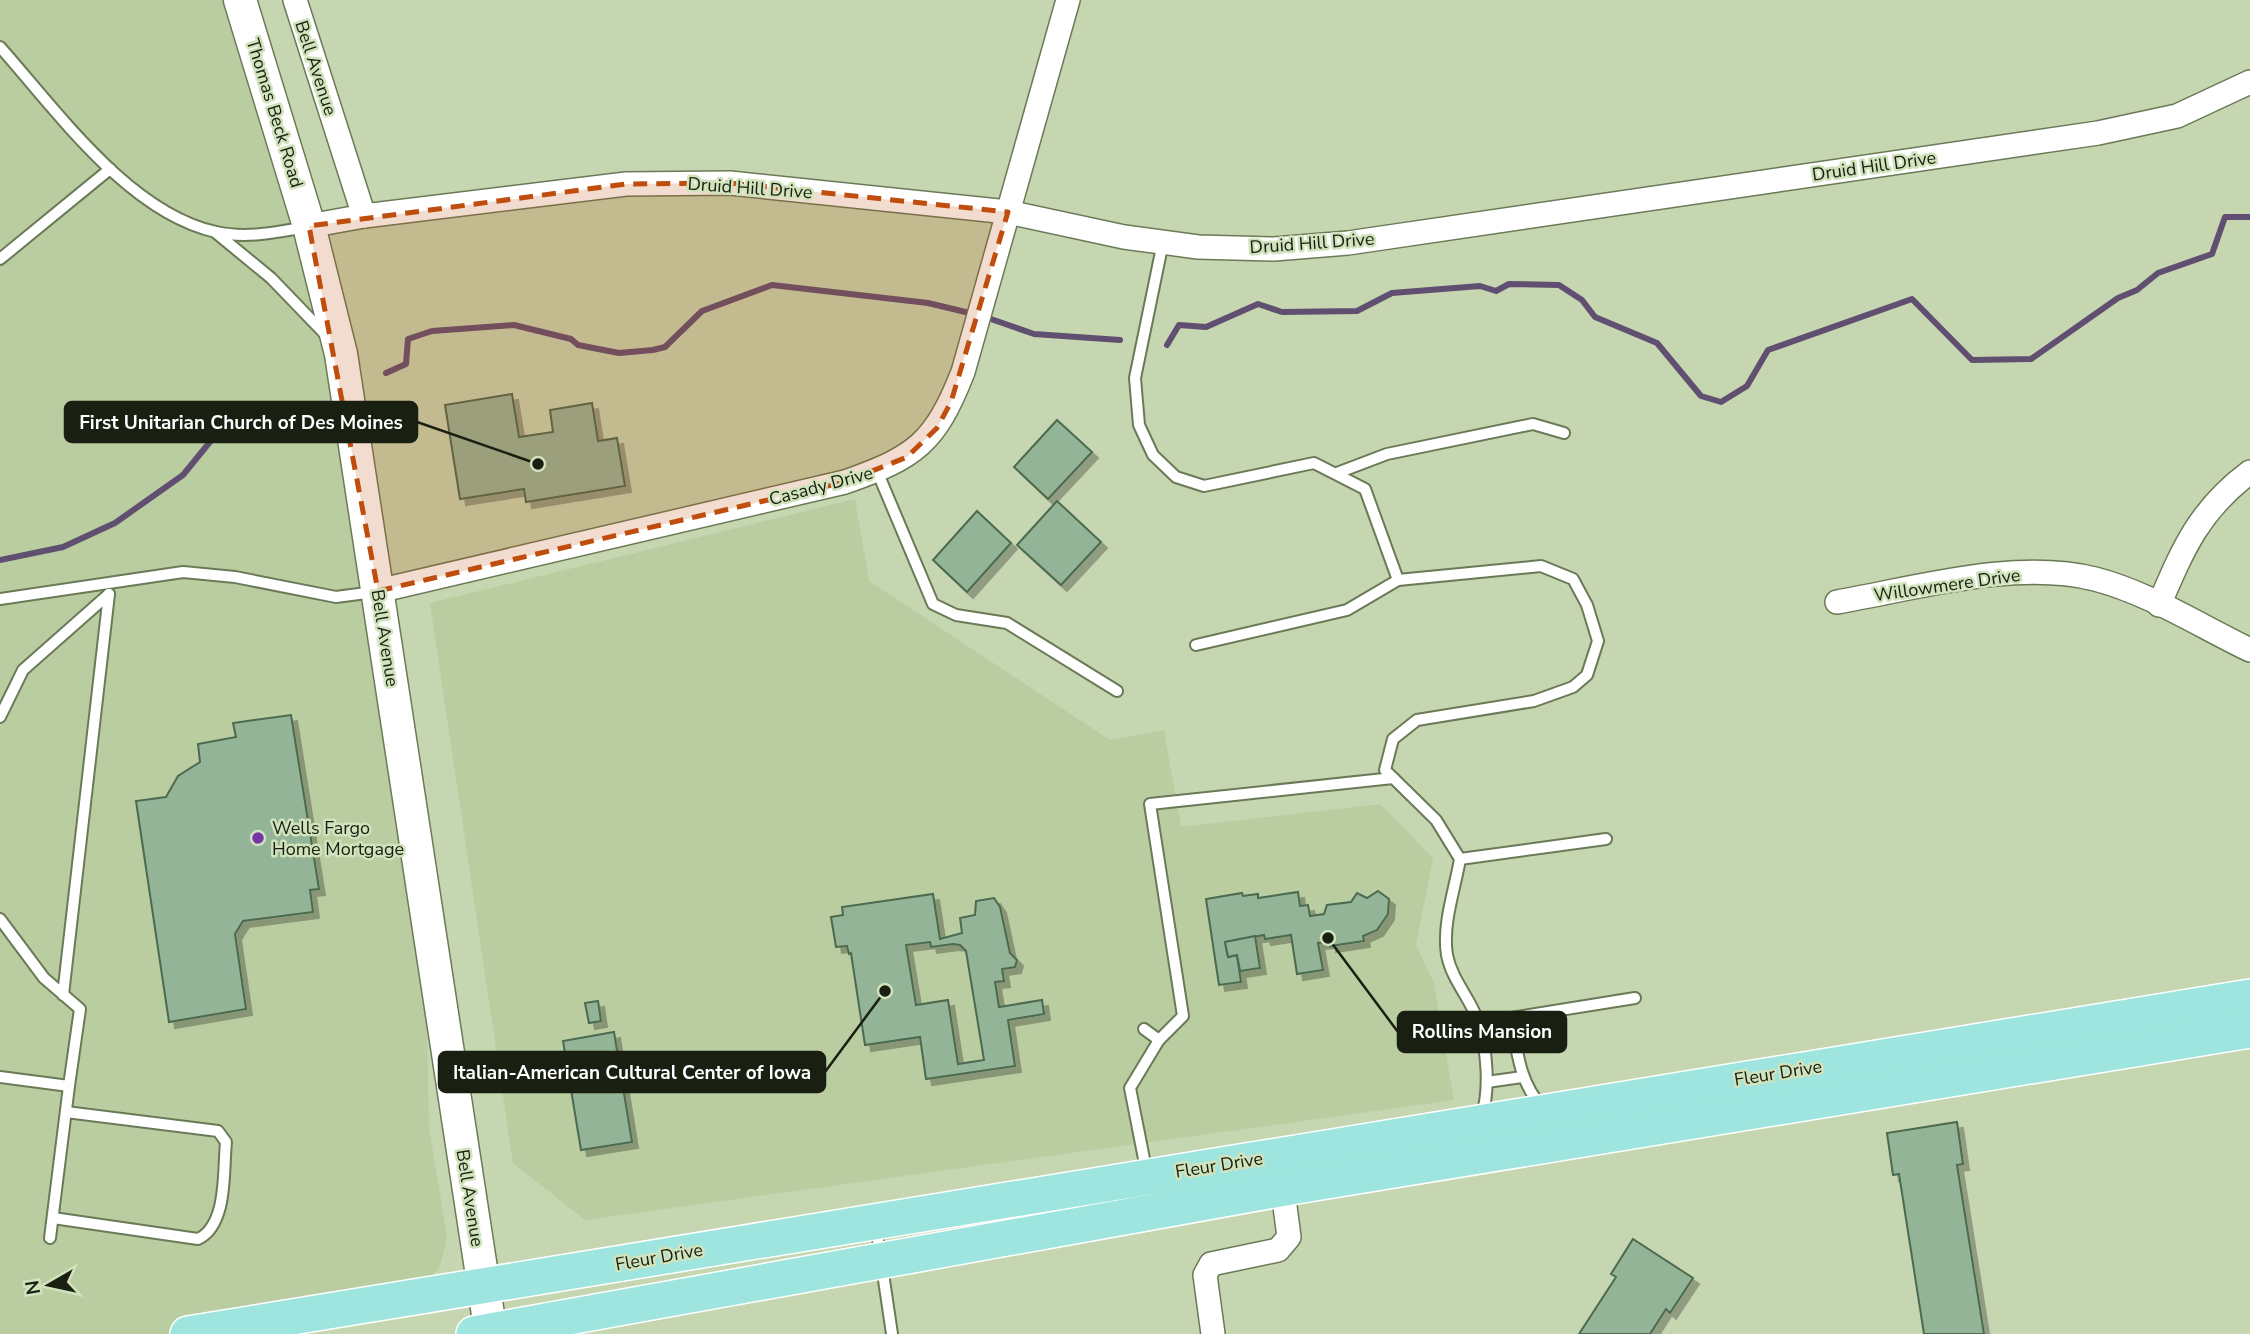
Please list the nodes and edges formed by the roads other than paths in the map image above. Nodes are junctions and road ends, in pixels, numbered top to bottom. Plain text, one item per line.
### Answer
1 (240, 0) edge
2 (295, 0) edge
3 (1068, 0) edge
4 (0, 47) edge
5 (2250, 82) edge
6 (110, 169) junction
7 (1008, 212) junction
8 (364, 216) junction
9 (309, 226) junction
10 (215, 232) junction
11 (1163, 242) junction
12 (0, 259) edge
13 (341, 355) junction
14 (1564, 433) dead end
15 (877, 471) junction
16 (2250, 472) edge
17 (1337, 473) junction
18 (124, 580) junction
19 (1398, 580) junction
20 (378, 591) junction
21 (109, 594) junction
22 (0, 599) edge
23 (1838, 602) dead end
24 (2159, 605) junction
25 (1196, 645) dead end
26 (2250, 650) edge
27 (1117, 691) dead end
28 (0, 717) edge
29 (1393, 778) junction
30 (1606, 839) dead end
31 (1460, 859) junction
32 (0, 919) edge
33 (63, 995) junction
34 (2250, 997) edge
35 (1634, 998) dead end
36 (1511, 1018) junction
37 (1479, 1023) junction
38 (1144, 1029) dead end
39 (2250, 1030) edge
40 (1159, 1040) junction
41 (1522, 1076) junction
42 (0, 1077) edge
43 (1487, 1082) junction
44 (69, 1086) junction
45 (66, 1111) junction
46 (1547, 1111) junction
47 (1480, 1122) junction
48 (1280, 1172) junction
49 (1150, 1195) junction
50 (52, 1218) junction
51 (875, 1221) junction
52 (50, 1238) dead end
53 (882, 1262) junction
54 (484, 1287) junction
55 (486, 1333) edge
56 (188, 1334) edge
57 (892, 1334) edge
58 (1213, 1334) edge

1 - 9 main road, Thomas Beck Road
2 - 8 street, Bell Avenue
3 - 7 street, Casady Drive
4 - 6 lane
5 - 11 street, Druid Hill Drive
6 - 10 lane
6 - 12 lane
7 - 8 street, Druid Hill Drive
7 - 11 street, Druid Hill Drive
7 - 15 street, Casady Drive
8 - 9 street
9 - 10 lane
9 - 13 main road, Bell Avenue
10 - 13 lane
11 - 17 lane
13 - 20 main road, Bell Avenue
14 - 17 lane
15 - 20 street, Casady Drive
15 - 27 lane
16 - 24 street
17 - 19 lane
18 - 20 lane
18 - 21 lane
18 - 22 lane
19 - 25 lane
19 - 29 lane
20 - 54 main road, Bell Avenue
21 - 28 lane
21 - 33 lane
23 - 24 street, Willowmere Drive
24 - 26 street, Willowmere Drive
29 - 31 lane
29 - 40 lane
30 - 31 lane
31 - 37 lane
32 - 33 lane
33 - 44 lane
34 - 46 main road, Fleur Drive
35 - 36 lane
36 - 37 lane
36 - 41 lane
37 - 43 lane
38 - 40 lane
39 - 48 main road, Fleur Drive
40 - 49 lane
41 - 43 lane
41 - 46 lane
42 - 44 lane
43 - 47 lane
44 - 45 lane
45 - 50 lane
45 - 50 lane
46 - 47 main road, Fleur Drive
47 - 48 main road, Fleur Drive
48 - 49 main road, Fleur Drive
48 - 58 street
49 - 51 main road, Fleur Drive
49 - 53 main road, Fleur Drive
50 - 52 lane
51 - 53 lane
51 - 54 main road, Fleur Drive
53 - 55 main road, Fleur Drive
53 - 57 lane
54 - 55 main road, Bell Avenue
54 - 56 main road, Fleur Drive

